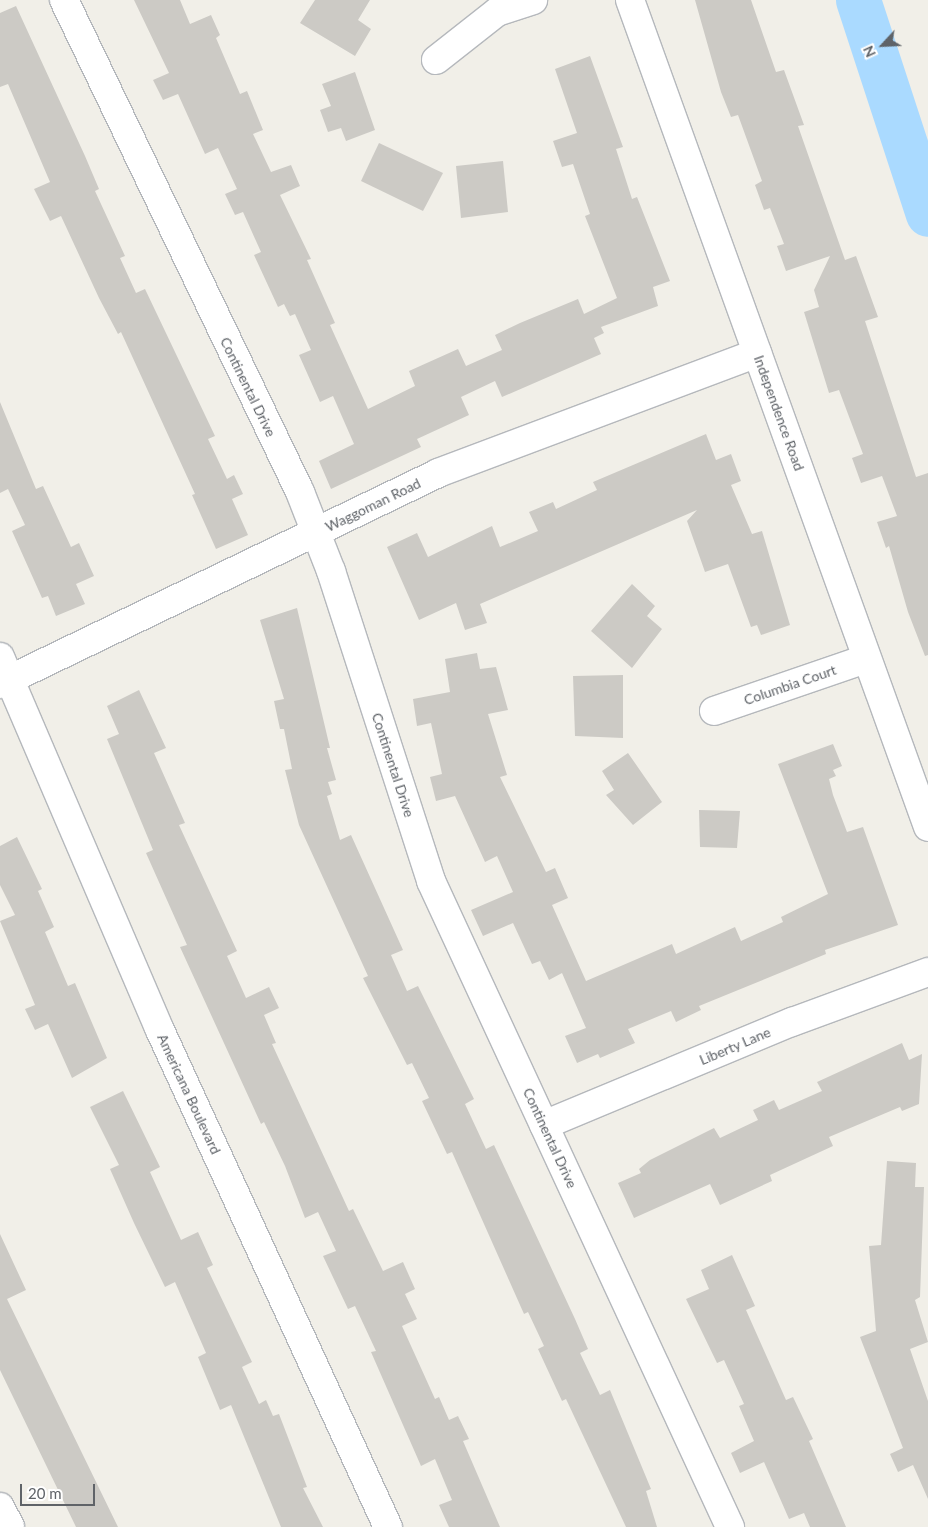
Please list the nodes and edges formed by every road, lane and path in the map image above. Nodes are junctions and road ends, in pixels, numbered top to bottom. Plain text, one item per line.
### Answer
1 (64, 0) edge
2 (533, 0) edge
3 (630, 0) edge
4 (436, 60) dead end
5 (757, 354) junction
6 (316, 532) junction
7 (866, 659) junction
8 (3, 673) edge
9 (714, 711) dead end
10 (928, 827) edge
11 (928, 972) edge
12 (544, 1125) junction
13 (0, 1507) edge
14 (10, 1527) edge
15 (388, 1527) edge
16 (730, 1527) edge

1 - 6 street, Continental Drive
2 - 4 street
3 - 5 street, Independence Road
5 - 6 street, Waggoman Road
5 - 7 street, Independence Road
6 - 8 street, Waggoman Road
6 - 12 street, Continental Drive
7 - 9 street, Columbia Court
7 - 10 street, Independence Road
8 - 15 street, Americana Boulevard
11 - 12 street, Liberty Lane
12 - 16 street, Continental Drive
13 - 14 street

